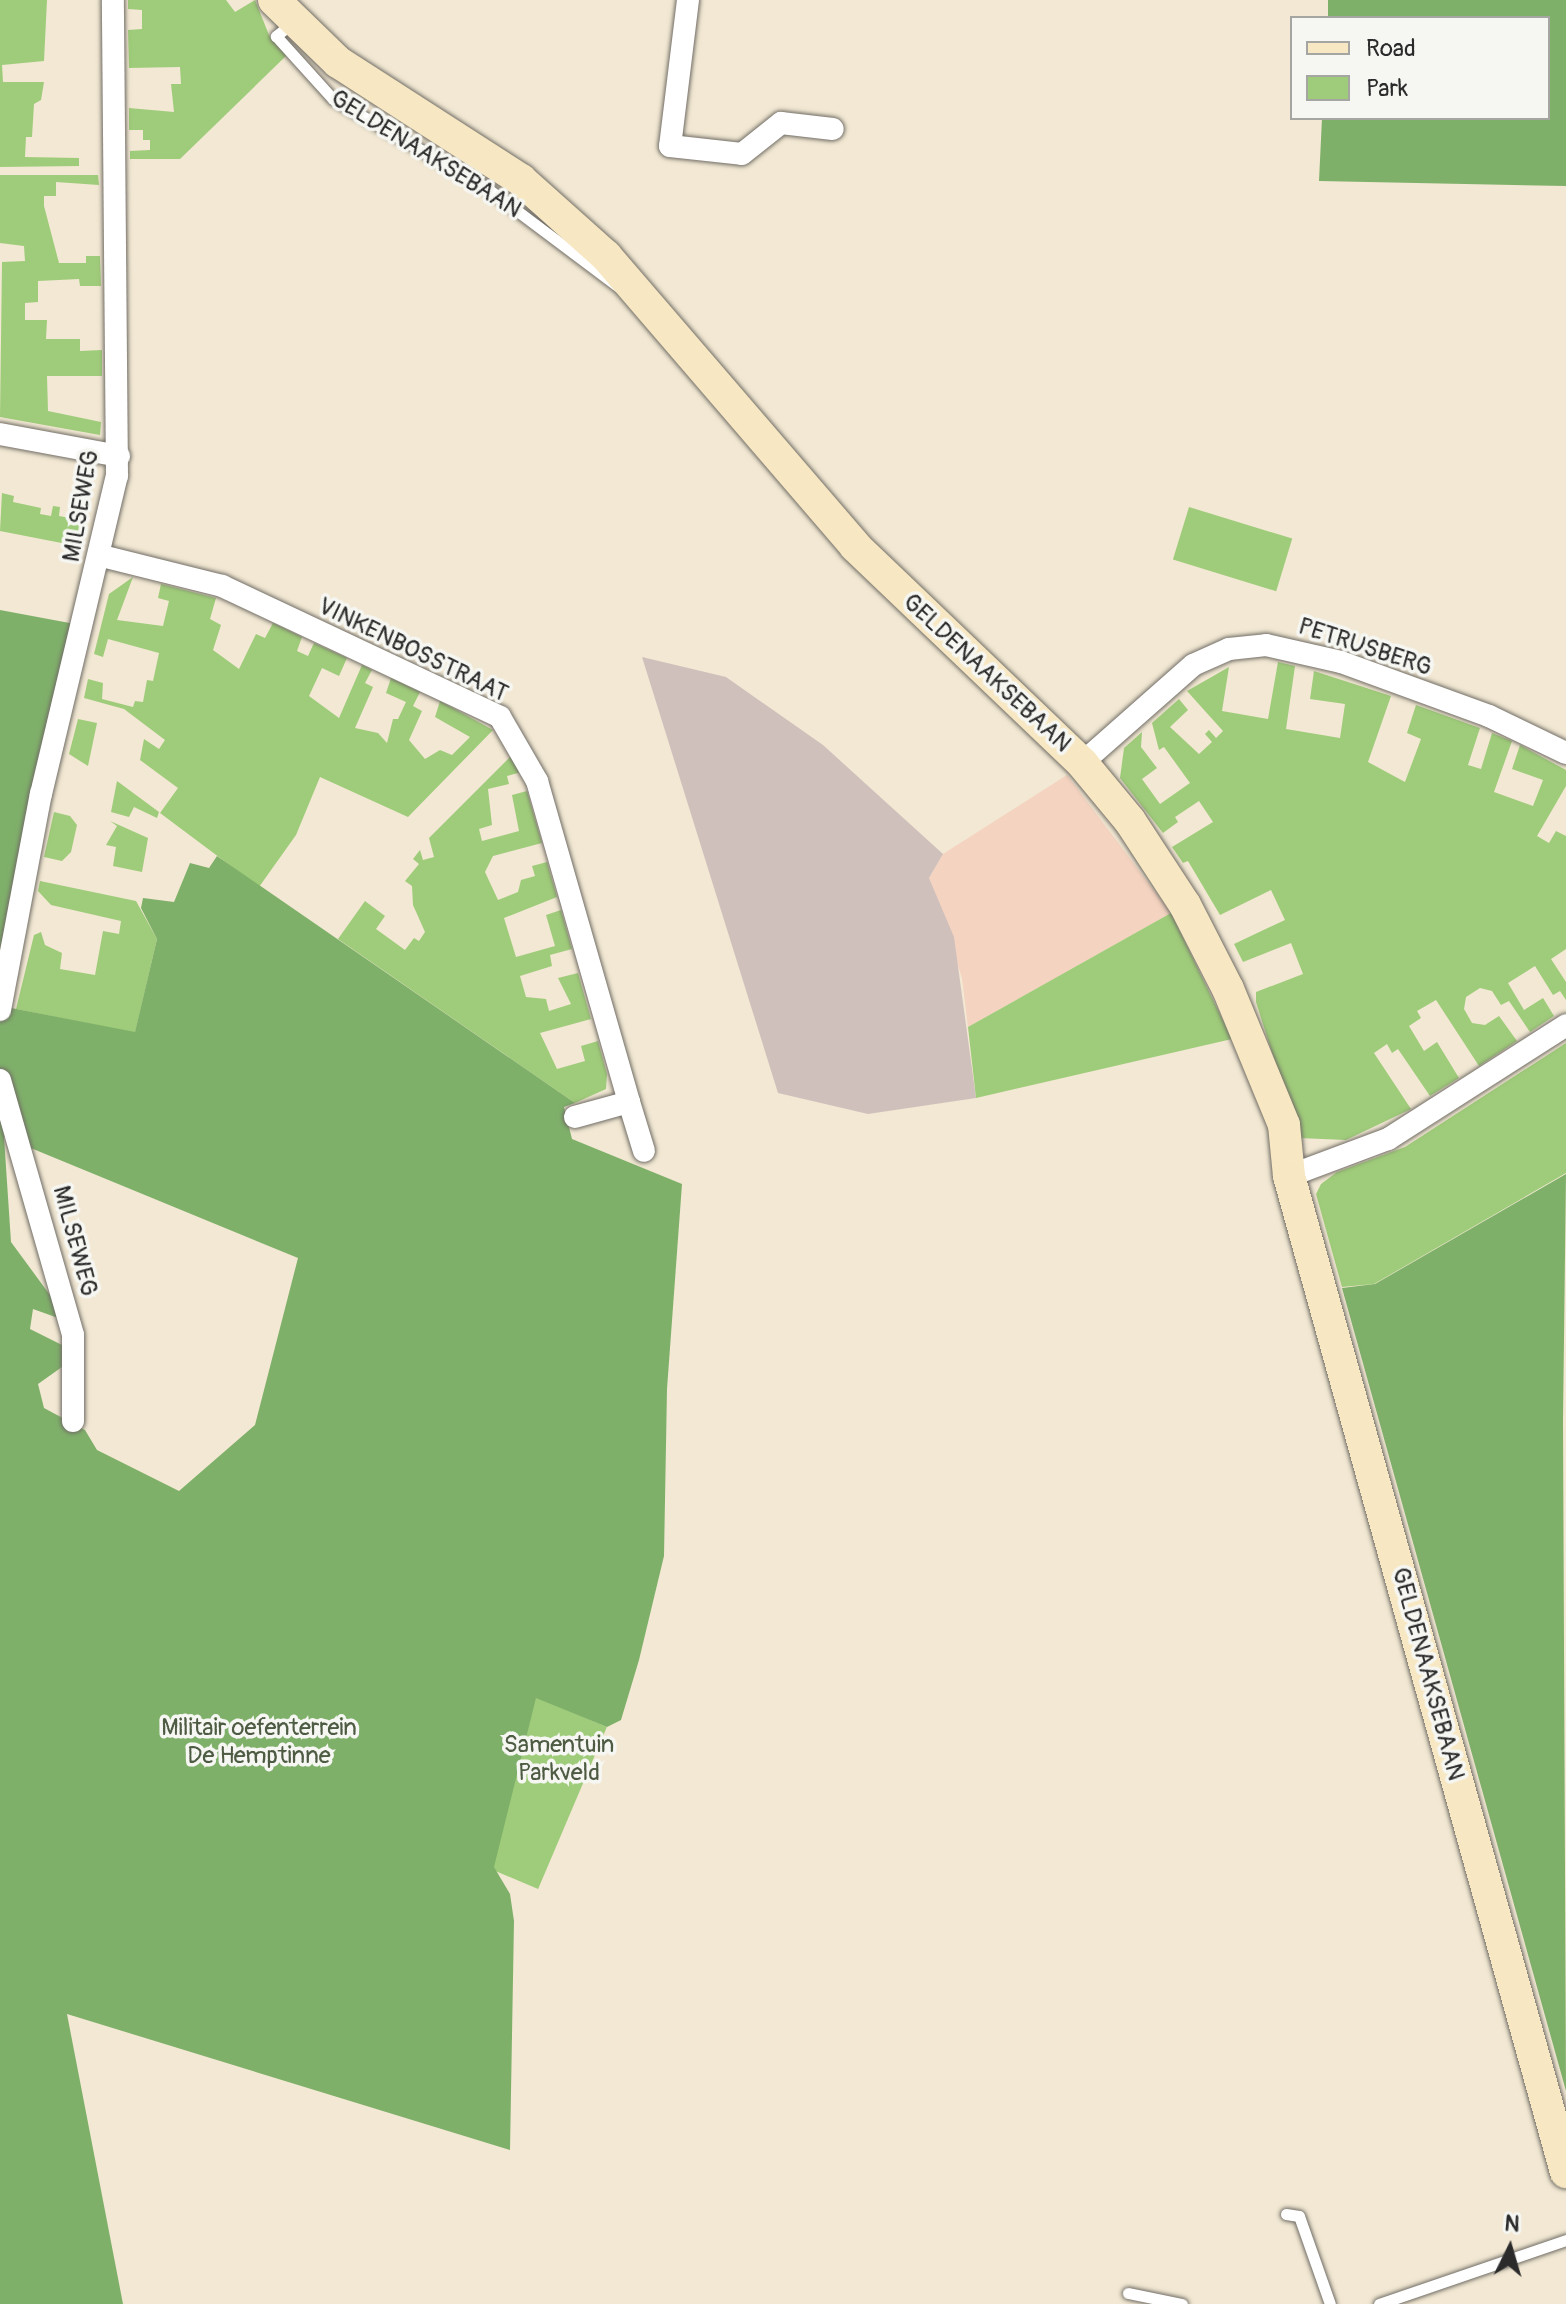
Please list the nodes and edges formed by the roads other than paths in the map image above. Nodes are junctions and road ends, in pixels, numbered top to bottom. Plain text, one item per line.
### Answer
1 (113, 0) edge
2 (688, 0) edge
3 (283, 11) edge
4 (833, 129) dead end
5 (0, 434) edge
6 (119, 456) junction
7 (102, 556) junction
8 (1566, 753) edge
9 (1082, 763) junction
10 (0, 1010) edge
11 (1566, 1025) edge
12 (0, 1080) edge
13 (629, 1102) junction
14 (575, 1117) dead end
15 (644, 1151) dead end
16 (1289, 1176) junction
17 (73, 1421) dead end
18 (1566, 2172) edge
19 (1286, 2214) dead end
20 (1566, 2240) edge
21 (1128, 2293) dead end
22 (1182, 2304) edge
23 (1330, 2304) edge
24 (1379, 2304) edge

1 - 6 street, MILSEWEG
2 - 4 street
3 - 9 street, GELDENAAKSEBAAN
5 - 6 street
6 - 7 street, MILSEWEG
7 - 10 street, MILSEWEG
7 - 13 street, VINKENBOSSTRAAT
8 - 9 street, PETRUSBERG
9 - 16 street, GELDENAAKSEBAAN
11 - 16 street
12 - 17 street, MILSEWEG
13 - 14 street
13 - 15 street, VINKENBOSSTRAAT
16 - 18 street, GELDENAAKSEBAAN
19 - 23 lane
20 - 24 lane
21 - 22 lane

